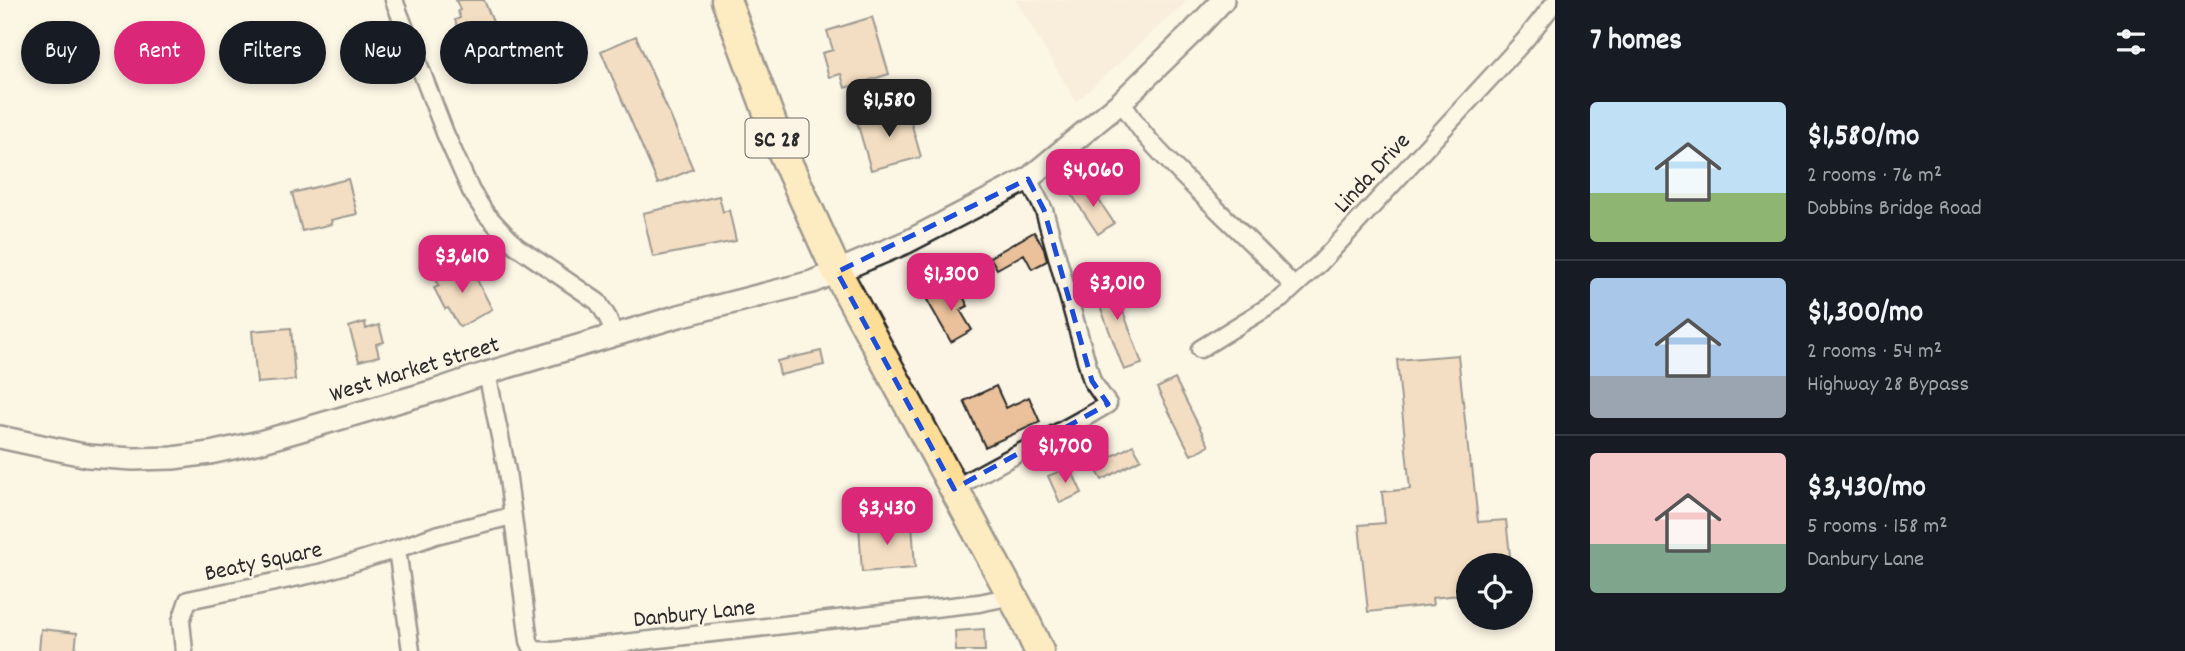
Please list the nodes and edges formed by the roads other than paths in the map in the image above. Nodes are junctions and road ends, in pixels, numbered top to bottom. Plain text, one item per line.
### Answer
1 (394, 0) edge
2 (726, 0) edge
3 (1223, 0) edge
4 (1555, 2) edge
5 (1121, 102) junction
6 (1028, 179) junction
7 (837, 272) junction
8 (1294, 287) junction
9 (615, 337) junction
10 (1200, 349) dead end
11 (486, 373) junction
12 (0, 437) edge
13 (954, 489) junction
14 (512, 516) junction
15 (397, 549) junction
16 (1013, 596) junction
17 (184, 651) edge
18 (411, 651) edge
19 (1039, 651) edge

1 - 9 street
2 - 7 highway, SC 28
3 - 5 street, West Market Street
4 - 8 street, Linda Drive
5 - 6 street, West Market Street
5 - 8 street
6 - 7 street, West Market Street
6 - 13 street
7 - 9 street, West Market Street
7 - 13 highway, SC 28
8 - 10 street, Linda Drive
9 - 11 street, West Market Street
11 - 12 street, West Market Street
11 - 14 street, Danbury Lane
13 - 16 highway, SC 28
14 - 15 street, Beaty Square
14 - 16 street, Danbury Lane
15 - 17 street, Beaty Square
15 - 18 street
16 - 19 highway, SC 28

